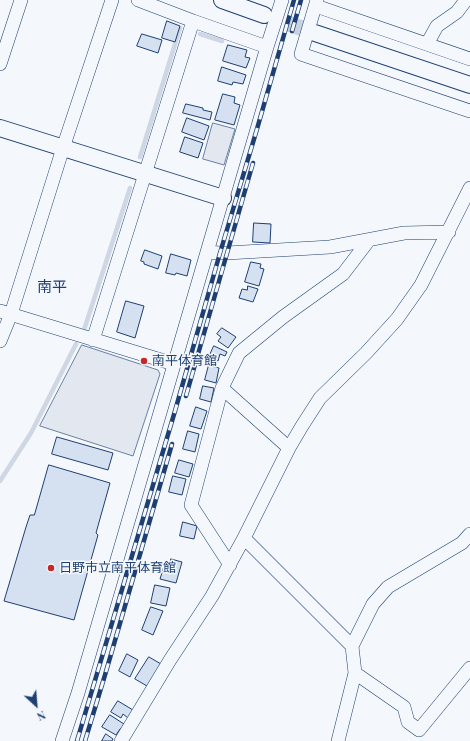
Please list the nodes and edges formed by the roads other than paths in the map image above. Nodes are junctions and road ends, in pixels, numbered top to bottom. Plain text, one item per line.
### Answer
1 (21, 0) edge
2 (112, 0) edge
3 (138, 0) edge
4 (222, 0) edge
5 (282, 0) edge
6 (466, 0) edge
7 (316, 3) edge
8 (264, 15) tunnel mouth
9 (193, 21) junction
10 (315, 33) tunnel mouth
11 (427, 44) junction
12 (267, 47) junction
13 (470, 59) edge
14 (0, 64) edge
15 (470, 85) edge
16 (470, 111) edge
17 (0, 128) edge
18 (63, 148) junction
19 (145, 174) junction
20 (470, 188) edge
21 (222, 198) junction
22 (449, 232) junction
23 (369, 240) junction
24 (207, 252) junction
25 (5, 312) edge
26 (93, 340) junction
27 (0, 341) edge
28 (174, 364) junction
29 (222, 388) junction
30 (290, 448) junction
31 (470, 534) edge
32 (244, 538) junction
33 (230, 565) junction
34 (352, 646) junction
35 (470, 668) edge
36 (355, 673) junction
37 (417, 736) edge
38 (62, 741) edge
39 (121, 741) edge
40 (338, 741) edge

1 - 14 street
2 - 18 street
3 - 9 street
4 - 8 street
5 - 12 street
6 - 11 street
7 - 11 street
7 - 16 street
9 - 12 street
9 - 19 street
10 - 15 street
11 - 13 street
12 - 21 street
17 - 18 street
18 - 19 street
18 - 25 street
19 - 21 street
19 - 26 street
20 - 22 street
21 - 24 street
22 - 23 street
22 - 30 street
23 - 24 street
23 - 29 street
24 - 28 street
25 - 26 street
25 - 27 street
26 - 28 street
28 - 38 street
29 - 30 street
29 - 33 street
30 - 32 street
31 - 34 street
32 - 33 street
32 - 34 street
33 - 39 street
34 - 36 street
35 - 37 street
36 - 37 street
36 - 40 street

